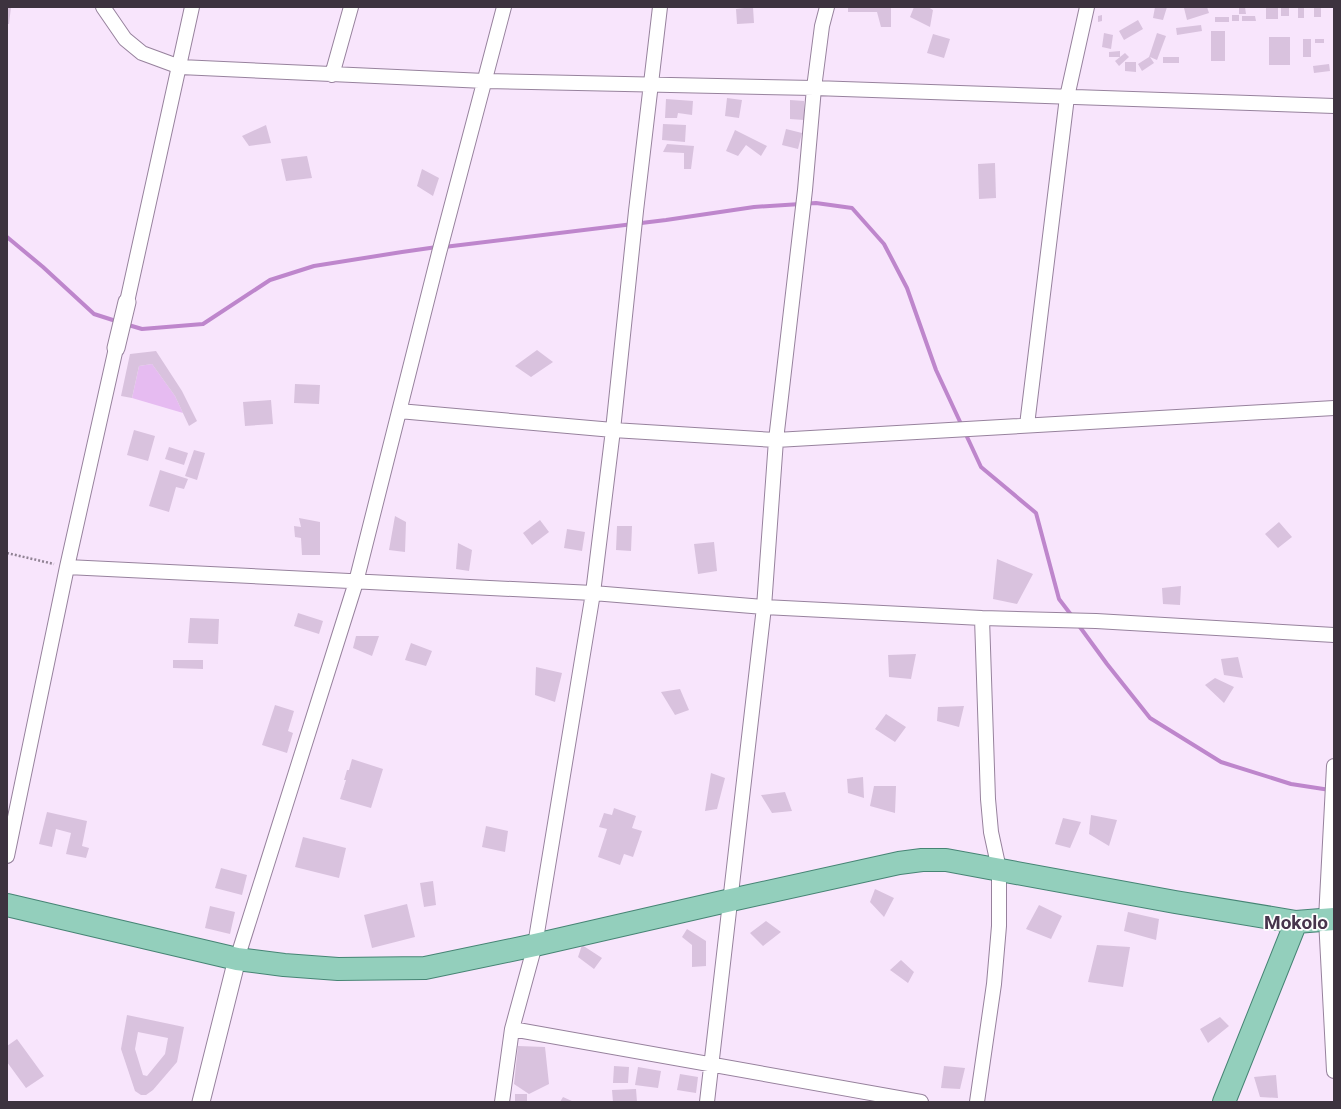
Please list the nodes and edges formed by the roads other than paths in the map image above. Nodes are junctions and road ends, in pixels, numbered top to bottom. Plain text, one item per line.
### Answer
1 (103, 7) edge
2 (192, 7) edge
3 (351, 7) edge
4 (504, 7) edge
5 (660, 7) edge
6 (827, 7) edge
7 (1087, 7) edge
8 (180, 67) junction
9 (332, 74) junction
10 (485, 81) junction
11 (650, 85) junction
12 (814, 88) junction
13 (1067, 97) junction
14 (1334, 106) edge
15 (127, 302) joint
16 (116, 348) joint
17 (1334, 408) edge
18 (399, 411) junction
19 (1027, 425) junction
20 (613, 430) junction
21 (776, 440) junction
22 (67, 567) junction
23 (356, 582) junction
24 (593, 593) junction
25 (764, 607) junction
26 (982, 618) junction
27 (1334, 634) edge
28 (1334, 773) edge
29 (7, 856) edge
30 (998, 869) junction
31 (731, 900) junction
32 (7, 905) edge
33 (1330, 919) edge
34 (1296, 922) junction
35 (535, 945) junction
36 (237, 959) junction
37 (512, 1029) junction
38 (711, 1065) junction
39 (1334, 1071) edge
40 (201, 1102) edge
41 (502, 1102) edge
42 (707, 1102) edge
43 (921, 1102) edge
44 (977, 1102) edge
45 (1224, 1102) edge

1 - 8 street
2 - 8 street
3 - 9 street
4 - 10 street
5 - 11 street
6 - 12 street
7 - 13 street
8 - 9 street
8 - 15 street
9 - 10 street
10 - 11 street
10 - 18 street
11 - 12 street
11 - 20 street
12 - 13 street
12 - 21 street
13 - 14 street
13 - 19 street
15 - 16 street
16 - 22 street
17 - 19 street
18 - 20 street
18 - 23 street
19 - 21 street
20 - 21 street
20 - 24 street
21 - 25 street
22 - 23 street
22 - 29 street
23 - 24 street
23 - 36 street
24 - 25 street
24 - 35 street
25 - 26 street
25 - 31 street
26 - 27 street
26 - 30 street
28 - 33 street
30 - 31 main road
30 - 34 main road
30 - 44 street
31 - 35 main road
31 - 38 street
32 - 36 main road
33 - 34 main road
33 - 39 street
34 - 45 main road
35 - 36 main road
35 - 37 street
36 - 40 street
37 - 38 street
37 - 41 street
38 - 42 street
38 - 43 street

